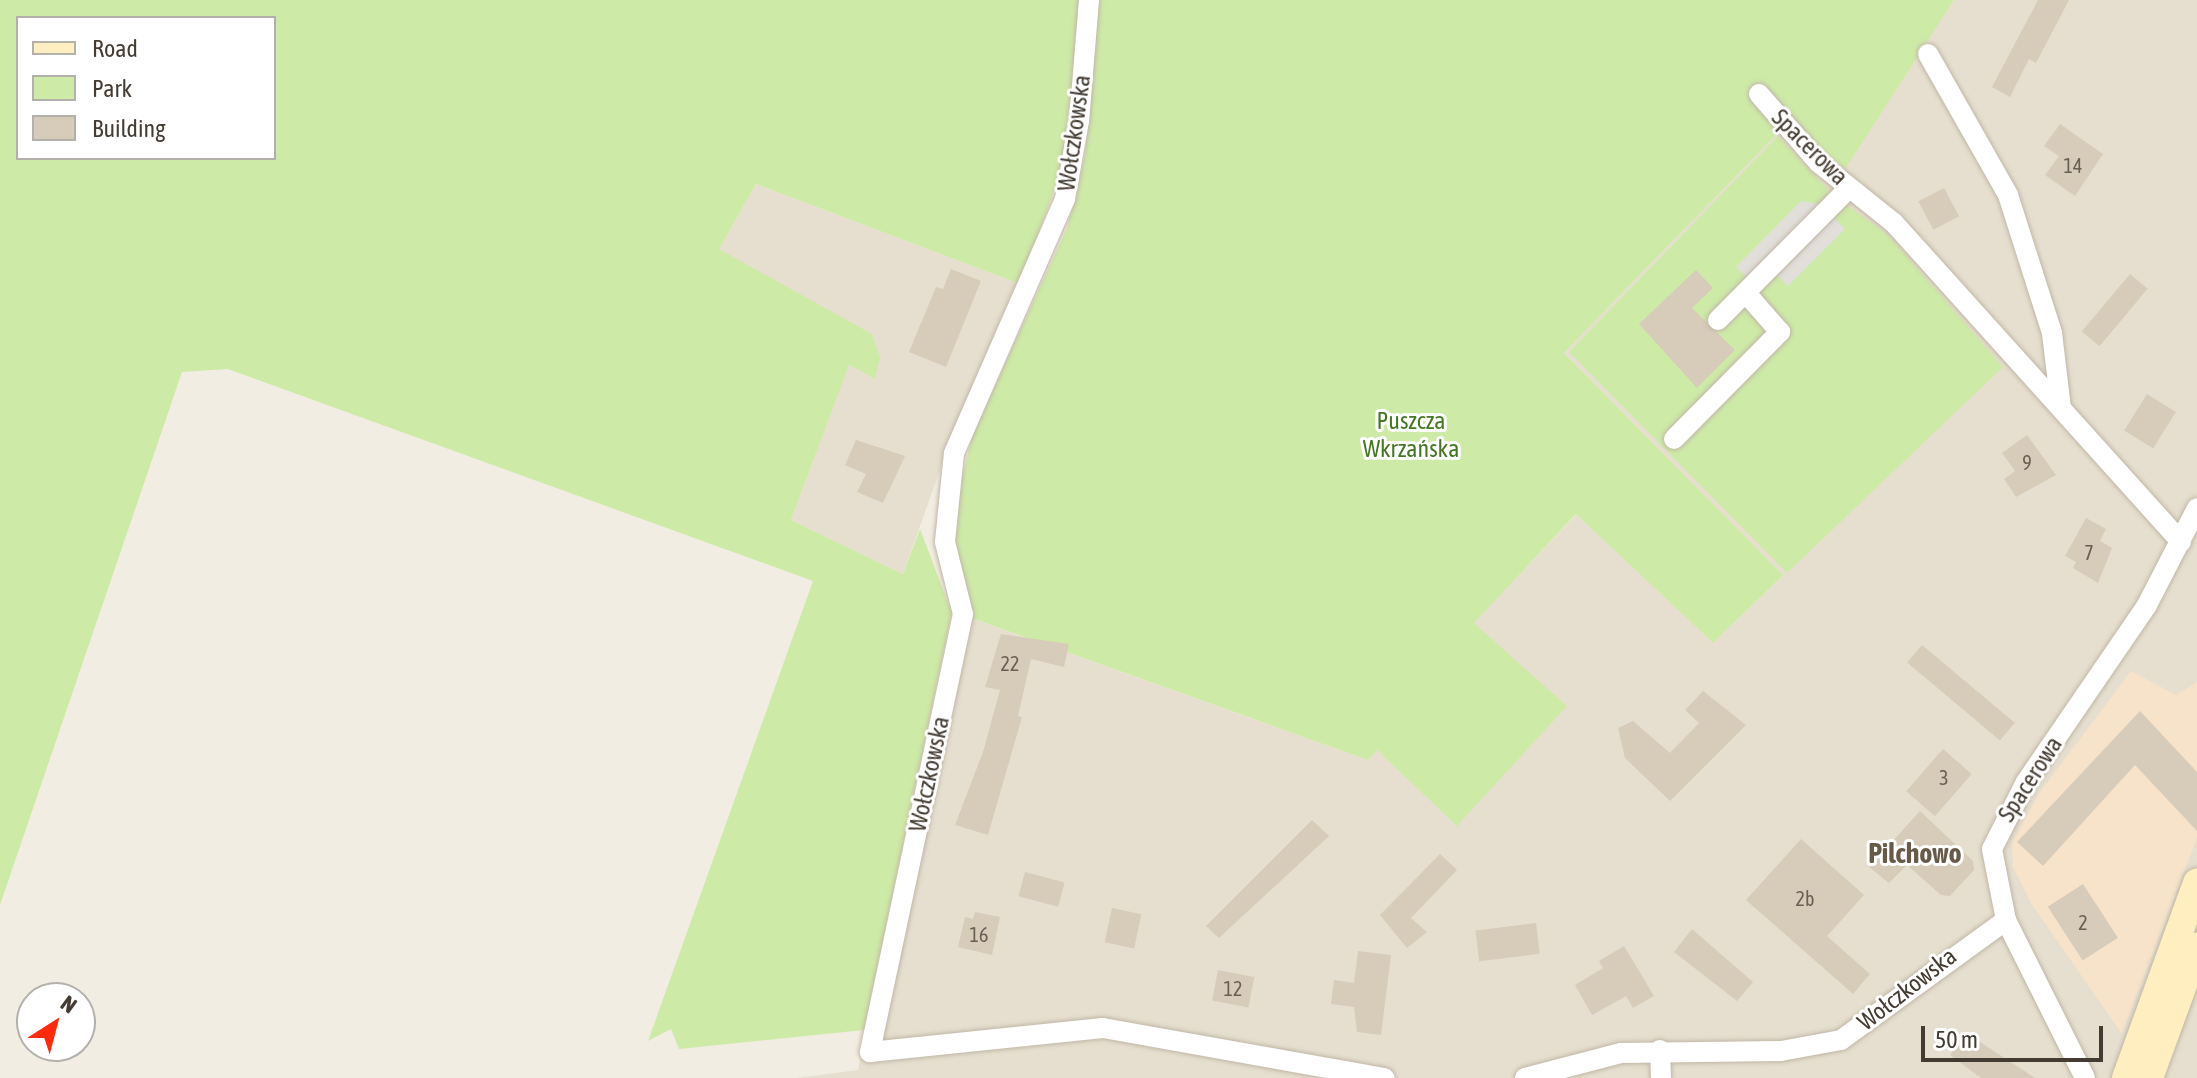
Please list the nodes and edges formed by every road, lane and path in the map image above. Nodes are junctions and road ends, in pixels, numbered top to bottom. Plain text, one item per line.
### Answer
1 (1089, 0) edge
2 (1928, 54) dead end
3 (1759, 94) dead end
4 (1849, 188) junction
5 (1746, 293) junction
6 (1718, 320) dead end
7 (2061, 408) junction
8 (1674, 439) dead end
9 (2197, 508) edge
10 (2181, 542) junction
11 (2197, 883) edge
12 (2006, 920) junction
13 (2197, 947) edge
14 (1660, 1050) junction
15 (1385, 1078) edge
16 (1525, 1078) edge
17 (1661, 1078) edge
18 (2085, 1078) edge
19 (2126, 1078) edge
20 (2149, 1078) edge

1 - 15 street, Wołczkowska
2 - 7 street
3 - 4 street, Spacerowa
4 - 5 street
4 - 7 street, Spacerowa
5 - 6 street
5 - 8 street
7 - 10 street, Spacerowa
9 - 10 street, Spacerowa
10 - 12 street, Spacerowa
11 - 19 main road
12 - 14 street, Wołczkowska
12 - 18 street, Spacerowa
13 - 20 main road
14 - 16 street, Wołczkowska
14 - 17 street

